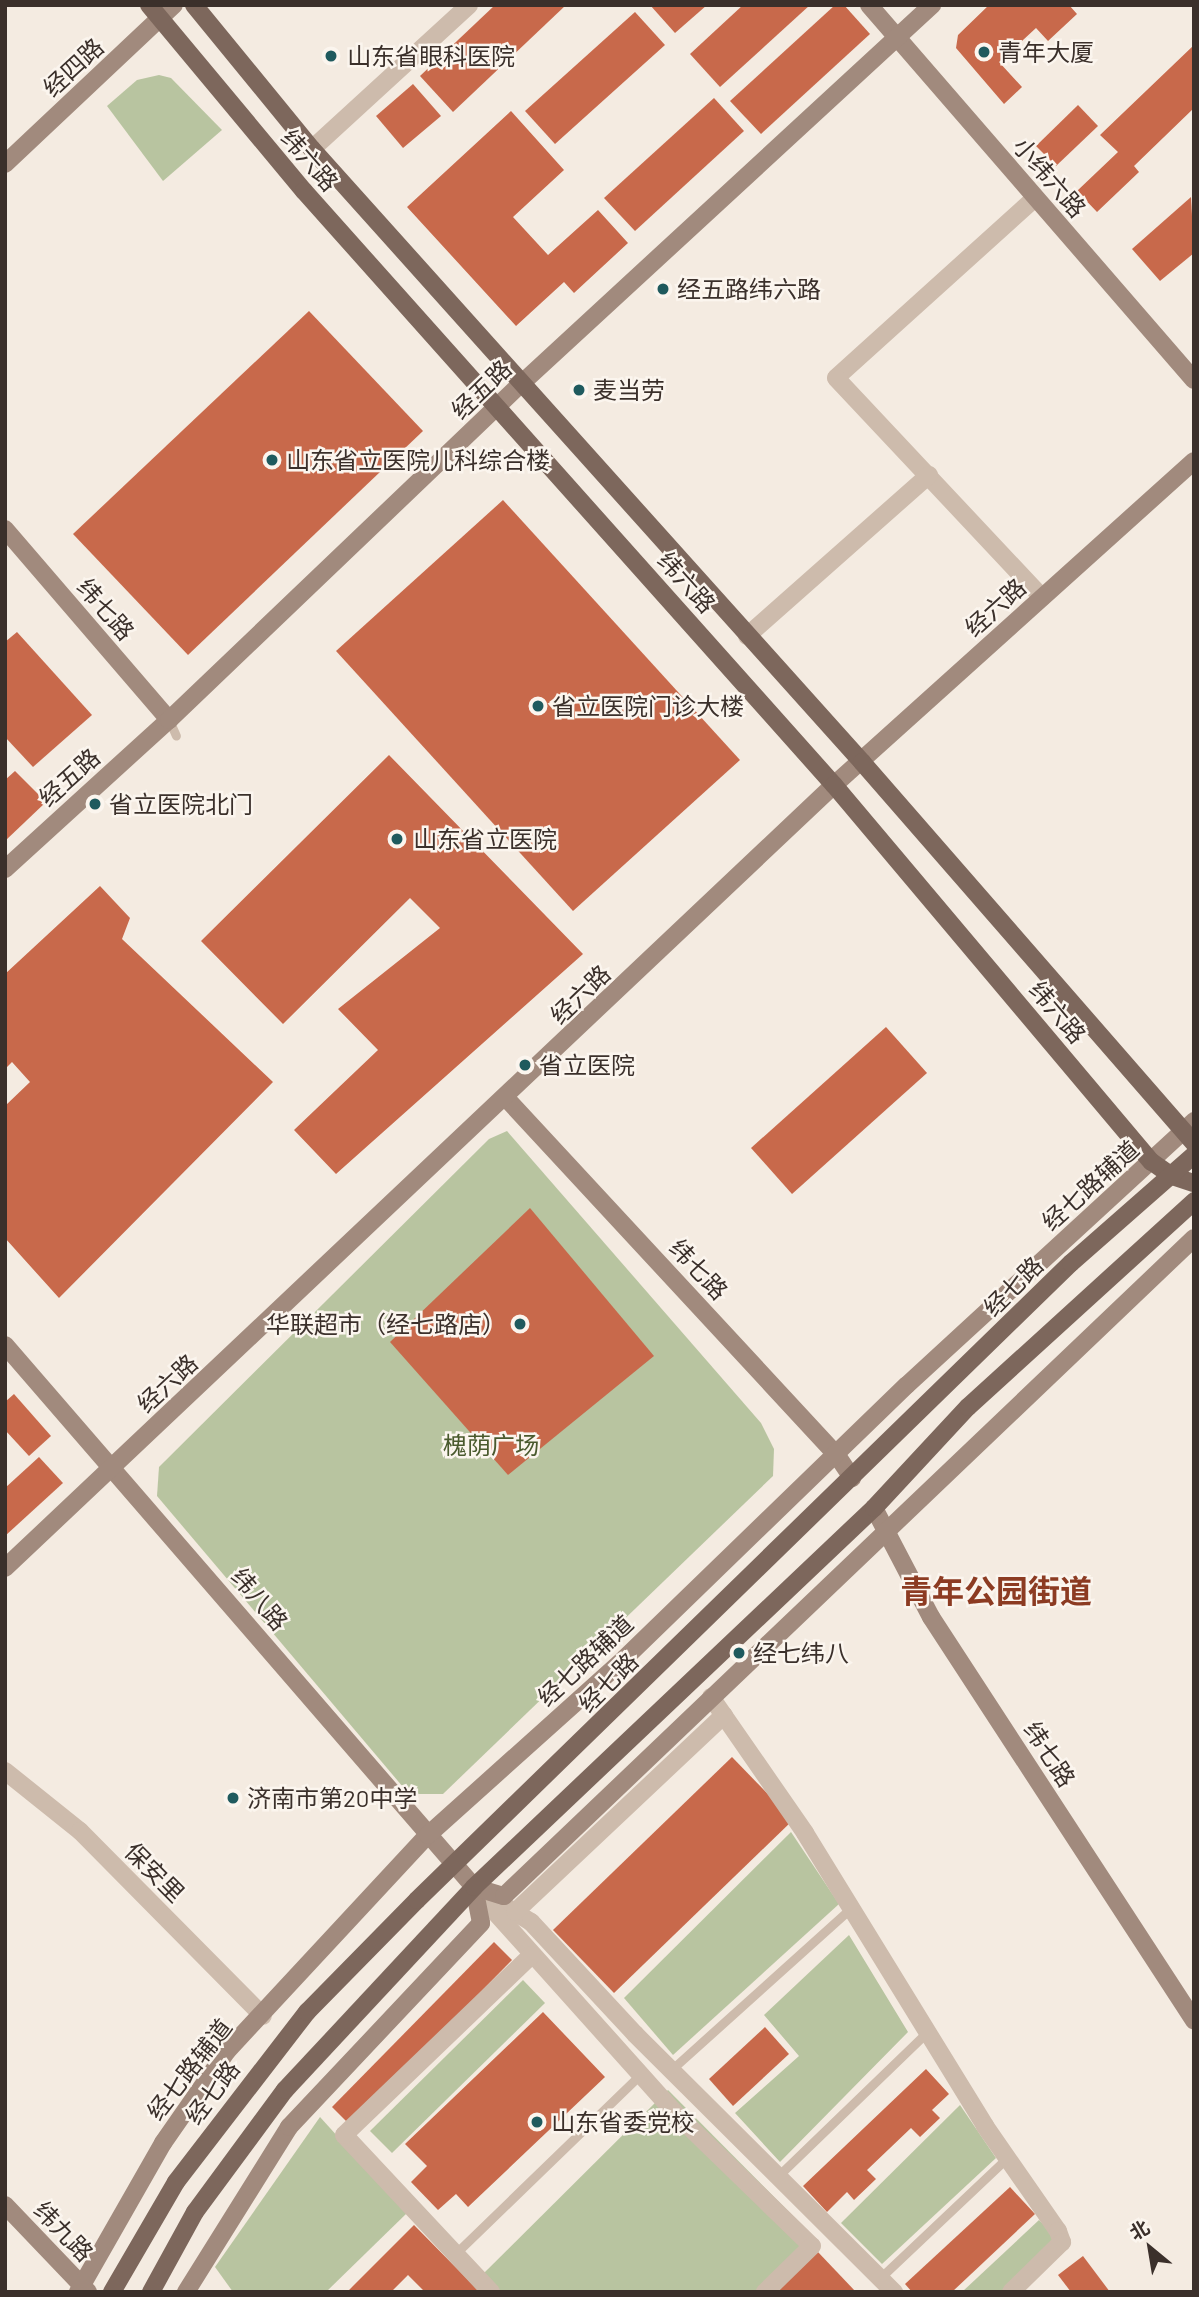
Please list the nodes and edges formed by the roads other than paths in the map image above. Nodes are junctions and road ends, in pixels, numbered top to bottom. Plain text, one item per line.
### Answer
1 (174, 5) edge
2 (194, 5) edge
3 (469, 5) edge
4 (869, 5) edge
5 (932, 5) edge
6 (154, 12) edge
7 (897, 38) junction
8 (312, 149) junction
9 (5, 164) edge
10 (1035, 198) junction
11 (1194, 380) edge
12 (522, 383) junction
13 (497, 407) junction
14 (1194, 461) edge
15 (929, 475) junction
16 (5, 530) edge
17 (1042, 597) junction
18 (747, 636) junction
19 (173, 728) junction
20 (862, 762) junction
21 (834, 785) junction
22 (5, 869) edge
23 (506, 1097) junction
24 (1190, 1132) edge
25 (1194, 1155) edge
26 (1152, 1162) junction
27 (1172, 1176) junction
28 (1194, 1183) edge
29 (1194, 1200) edge
30 (1194, 1238) edge
31 (5, 1345) edge
32 (836, 1454) junction
33 (114, 1466) junction
34 (852, 1478) junction
35 (874, 1508) junction
36 (885, 1529) junction
37 (5, 1568) edge
38 (711, 1697) junction
39 (724, 1715) junction
40 (5, 1771) edge
41 (428, 1835) junction
42 (454, 1865) junction
43 (474, 1887) junction
44 (851, 1908) junction
45 (515, 1912) junction
46 (532, 1955) junction
47 (263, 2016) junction
48 (1194, 2021) edge
49 (927, 2032) junction
50 (671, 2070) junction
51 (640, 2075) junction
52 (1007, 2158) junction
53 (778, 2176) junction
54 (5, 2205) edge
55 (455, 2254) junction
56 (880, 2278) junction
57 (83, 2290) edge
58 (112, 2292) edge
59 (151, 2292) edge
60 (186, 2292) edge
61 (491, 2292) edge
62 (765, 2292) edge
63 (894, 2292) edge
64 (1011, 2292) edge

1 - 6 street, 经四路
2 - 8 main road, 纬六路
3 - 8 street
4 - 7 street, 小纬六路
5 - 7 street, 经五路
6 - 9 street, 经四路
6 - 13 main road, 纬六路
7 - 10 street, 小纬六路
7 - 12 street, 经五路
8 - 12 main road, 纬六路
10 - 11 street, 小纬六路
10 - 15 street
12 - 13 street, 经五路
12 - 18 main road, 纬六路
13 - 19 street, 经五路
13 - 21 main road, 纬六路
14 - 17 street, 经六路
15 - 17 street
15 - 18 street
16 - 19 street, 纬七路
17 - 20 street, 经六路
18 - 20 main road, 纬六路
19 - 22 street, 经五路
20 - 21 street, 经六路
20 - 24 main road, 纬六路
21 - 23 street, 经六路
21 - 26 main road, 纬六路
23 - 32 street, 纬七路
23 - 33 street, 经六路
24 - 26 street, 经七路辅道
25 - 27 main road, 经七路
26 - 27 main road, 纬六路
26 - 32 street, 经七路辅道
27 - 28 main road, 纬六路
27 - 34 main road, 经七路
29 - 35 main road
30 - 36 street
31 - 33 street, 纬八路
32 - 34 street, 纬七路
32 - 41 street, 经七路辅道
33 - 37 street, 经六路
33 - 41 street, 纬八路
34 - 42 main road, 经七路
35 - 36 street, 纬七路
35 - 43 main road
36 - 38 street
36 - 48 street, 纬七路
38 - 39 street
38 - 43 street
39 - 44 street
39 - 45 street
40 - 47 street, 保安里
41 - 42 street, 纬八路
41 - 47 street, 经七路辅道
42 - 43 street, 纬八路
42 - 58 main road, 经七路
43 - 45 street
43 - 46 street
43 - 59 main road
43 - 60 street
44 - 49 street
44 - 50 lane
45 - 50 street
46 - 51 street
46 - 55 street
47 - 57 street, 经七路辅道
49 - 52 street
49 - 53 lane
50 - 53 street
51 - 55 lane
51 - 62 street
52 - 56 lane
52 - 64 street
53 - 56 street
54 - 57 street, 纬九路
55 - 61 street
56 - 63 street

